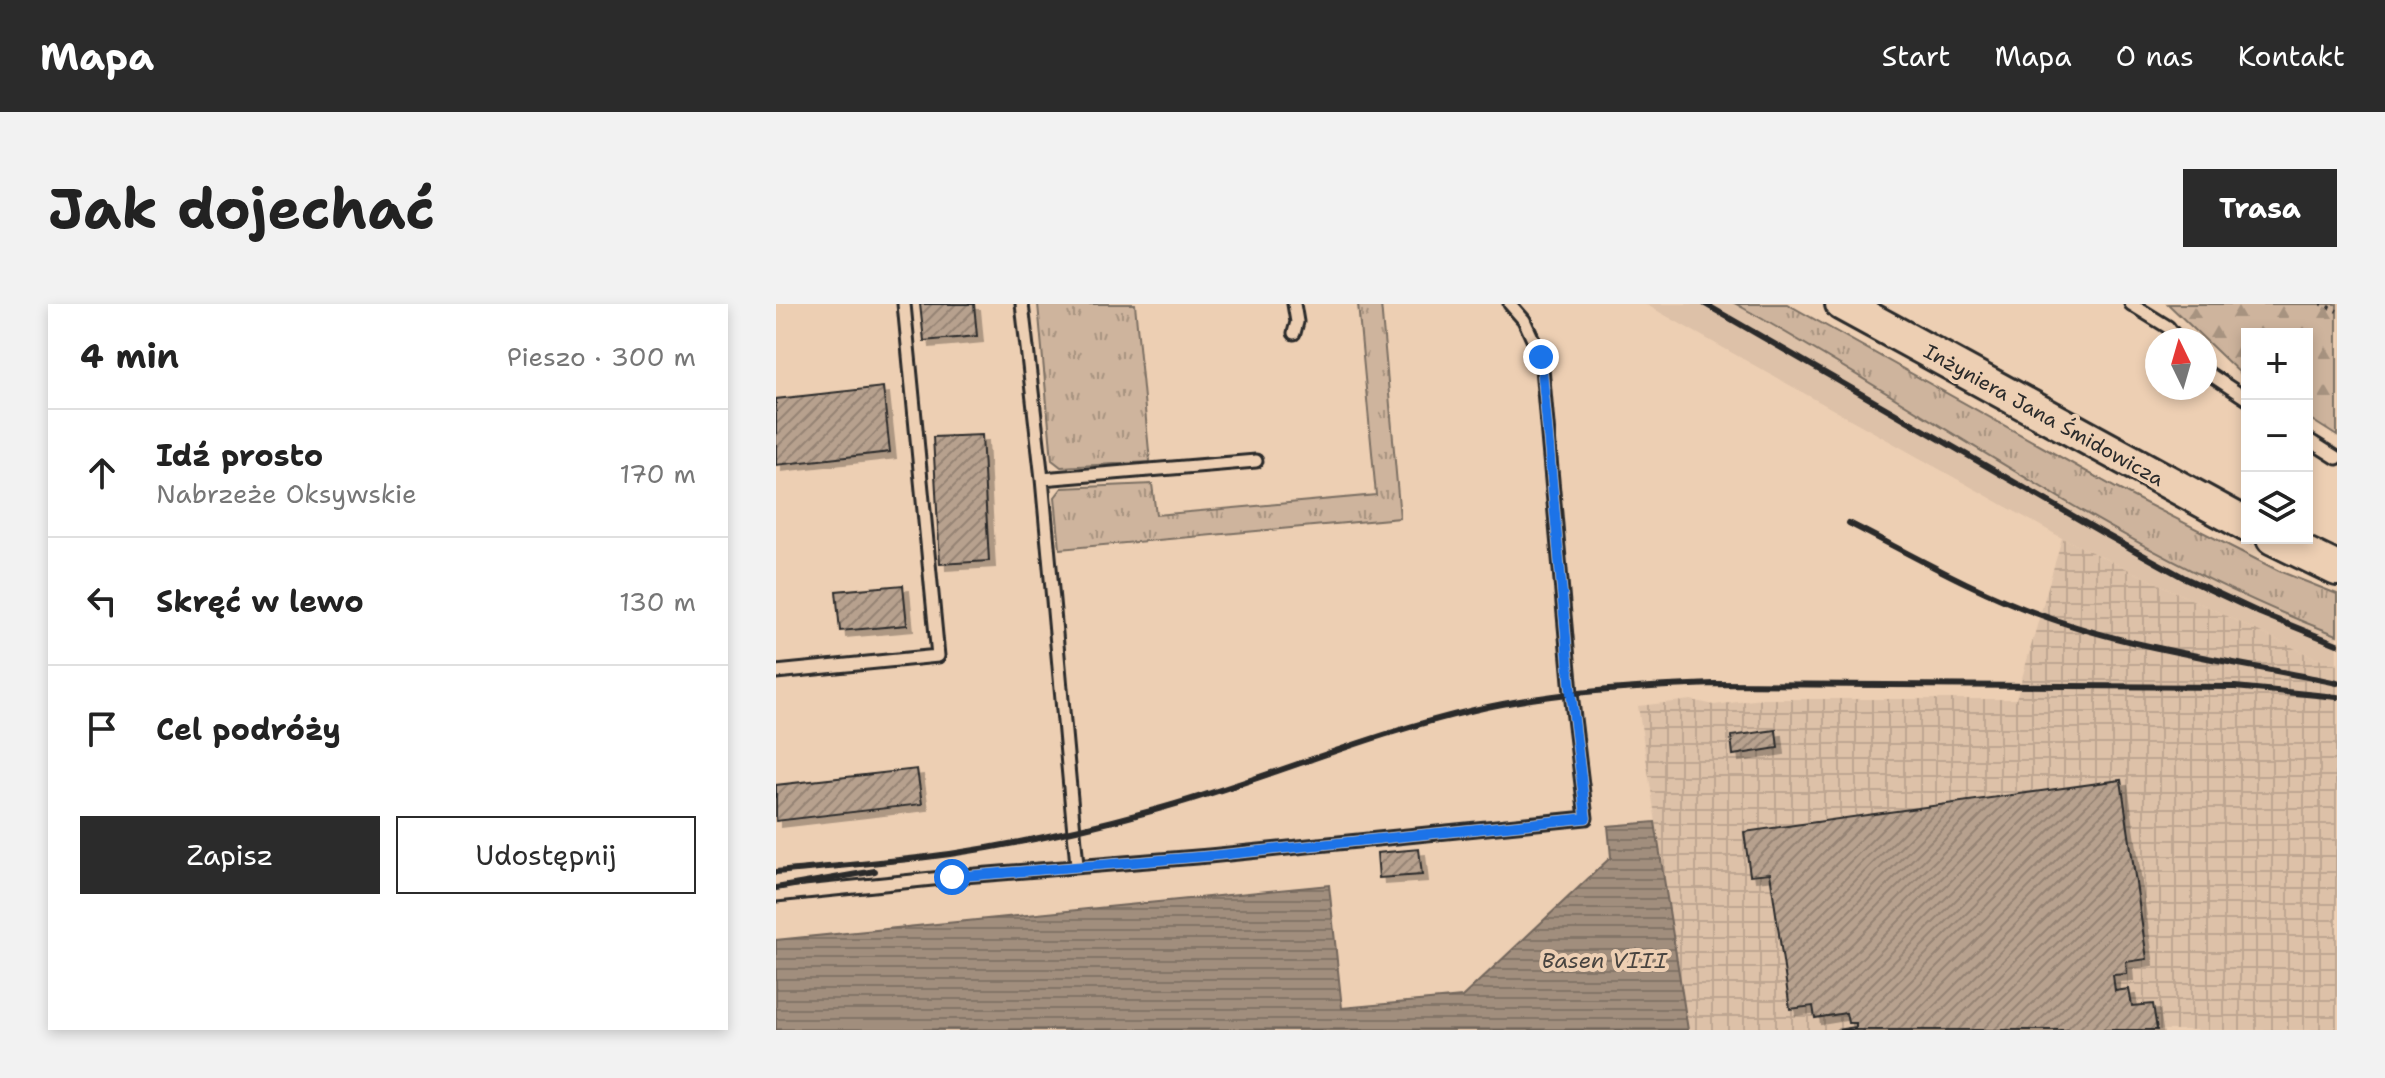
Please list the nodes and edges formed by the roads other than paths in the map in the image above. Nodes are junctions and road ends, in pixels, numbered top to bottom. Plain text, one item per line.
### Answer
1 (904, 304) edge
2 (1022, 304) edge
3 (1294, 304) edge
4 (1510, 304) edge
5 (1842, 304) edge
6 (2131, 304) edge
7 (2169, 328) edge
8 (1294, 333) dead end
9 (2217, 379) edge
10 (2241, 395) edge
11 (2313, 443) edge
12 (2337, 458) edge
13 (1256, 461) dead end
14 (1042, 479) junction
15 (2241, 522) edge
16 (2285, 544) edge
17 (2337, 569) edge
18 (776, 672) edge
19 (1077, 865) junction
20 (776, 895) edge

1 - 18 lane
2 - 14 lane
3 - 8 lane
4 - 19 lane
5 - 15 street, Inżyniera Jana Śmidowicza
6 - 7 lane
9 - 10 lane
11 - 12 lane
13 - 14 lane
14 - 19 lane
16 - 17 street
19 - 20 lane

